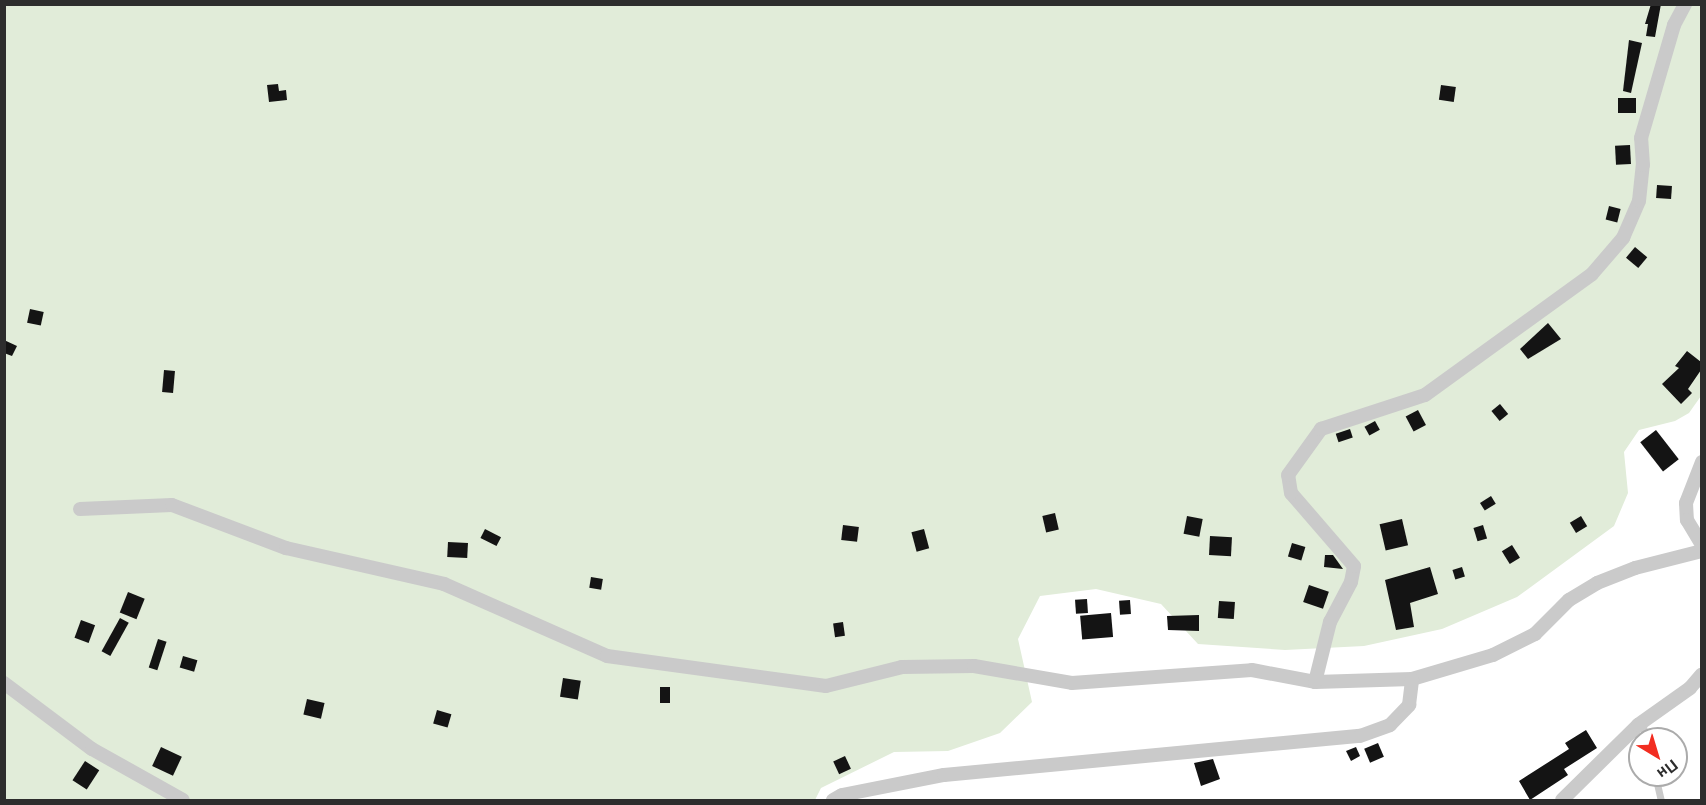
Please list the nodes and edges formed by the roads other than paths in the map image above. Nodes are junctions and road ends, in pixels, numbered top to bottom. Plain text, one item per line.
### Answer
1 (1685, 4) edge
2 (1701, 462) edge
3 (80, 509) dead end
4 (1701, 545) edge
5 (1701, 551) edge
6 (1701, 674) edge
7 (1412, 679) junction
8 (1315, 682) junction
9 (4, 683) edge
10 (1642, 722) junction
11 (1643, 727) edge
12 (183, 801) edge
13 (833, 801) edge
14 (1562, 801) edge

1 - 8 street
2 - 4 street
3 - 8 street
5 - 7 street
6 - 10 street
7 - 8 street
7 - 13 street
9 - 12 street
10 - 11 lane
10 - 14 street

